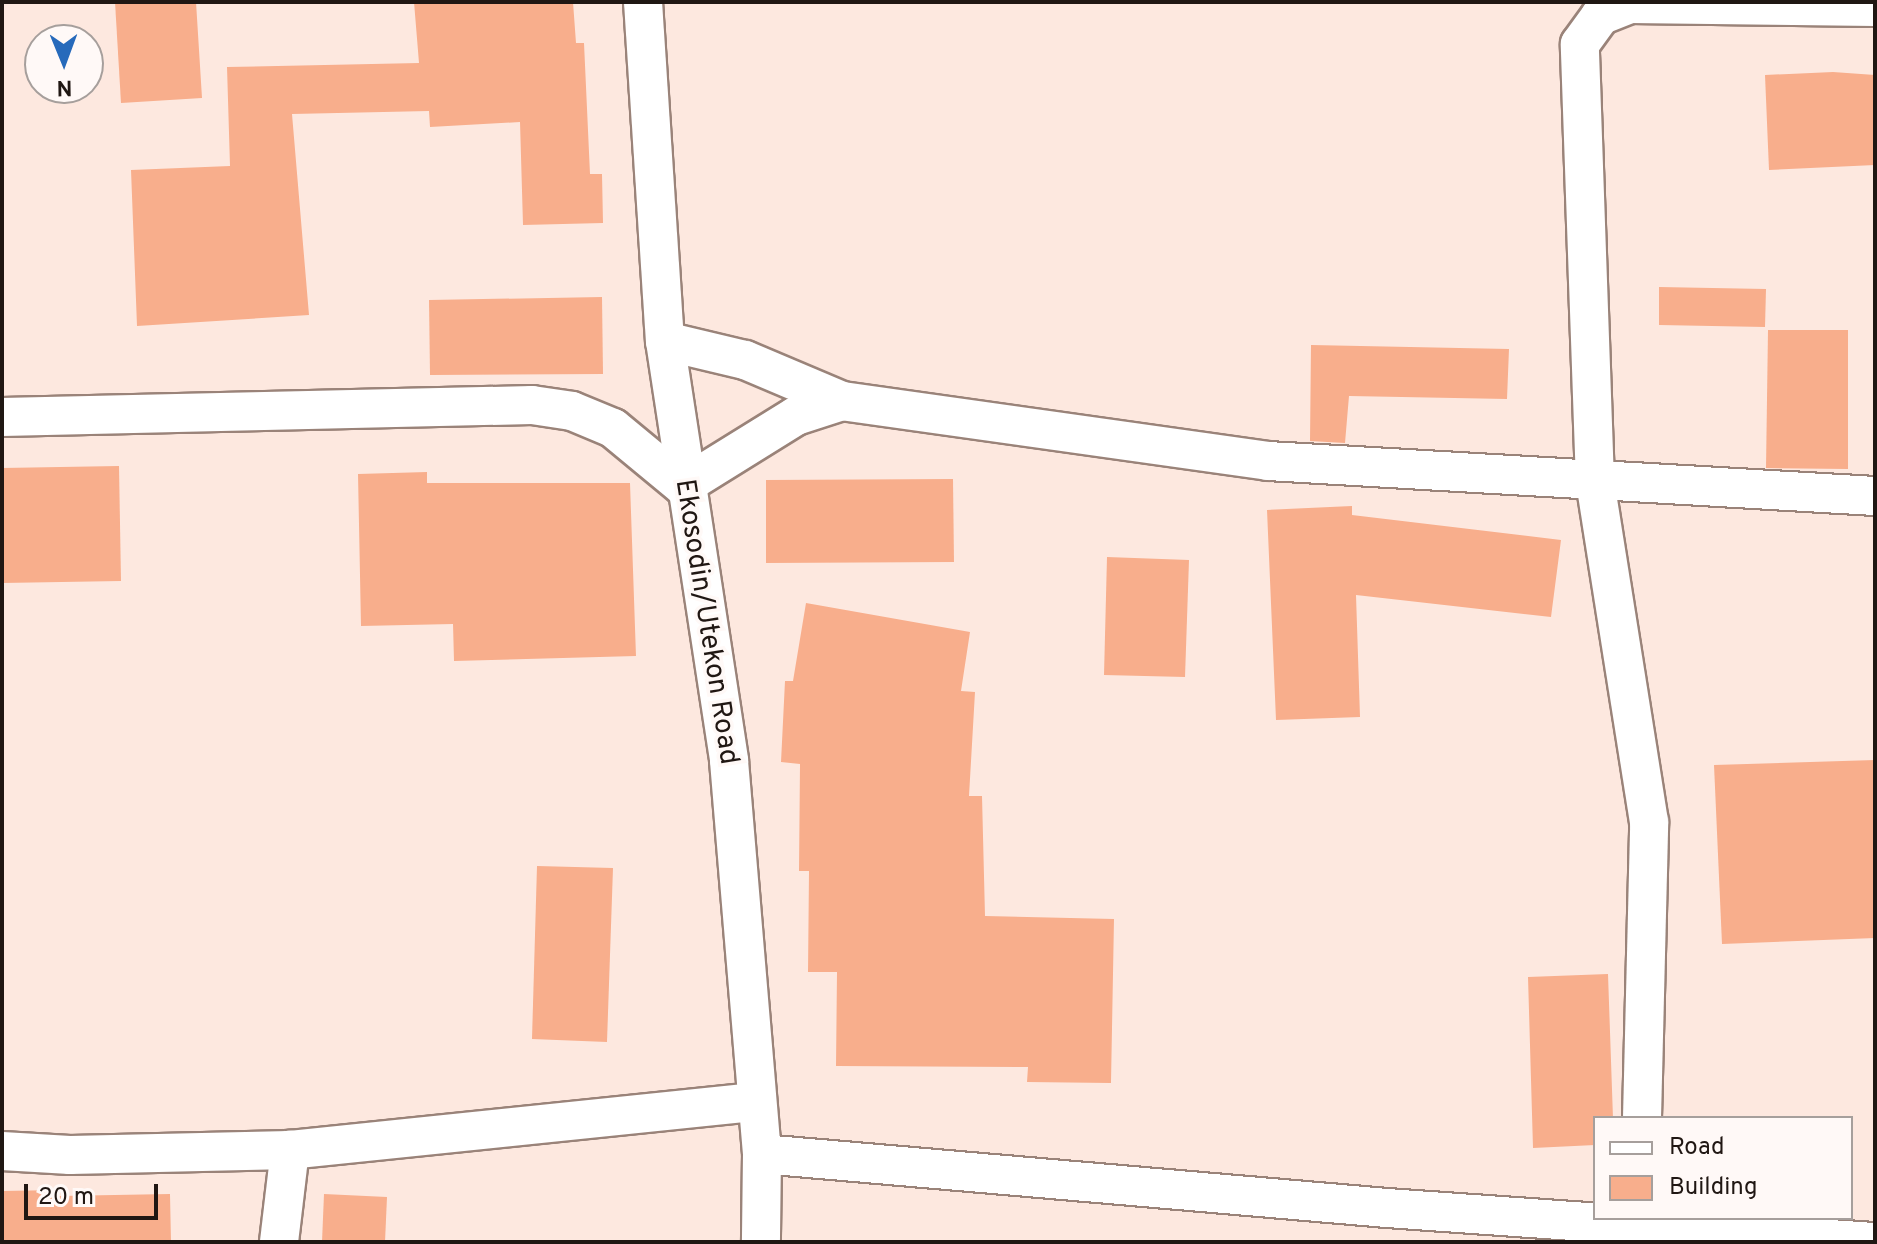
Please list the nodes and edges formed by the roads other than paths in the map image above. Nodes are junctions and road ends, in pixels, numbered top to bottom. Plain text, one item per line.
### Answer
1 (643, 2) edge
2 (1875, 7) edge
3 (1597, 9) edge
4 (665, 341) junction
5 (842, 401) junction
6 (2, 417) edge
7 (1595, 482) junction
8 (683, 486) junction
9 (1875, 496) edge
10 (756, 1102) junction
11 (1642, 1116) edge
12 (290, 1150) junction
13 (2, 1151) edge
14 (762, 1154) junction
15 (1593, 1217) edge
16 (1640, 1221) edge
17 (279, 1242) edge
18 (761, 1242) edge
19 (1875, 1242) edge

1 - 4 street, Ekosodin/Utekon Road
2 - 3 street
3 - 7 street
4 - 5 street
4 - 8 street, Ekosodin/Utekon Road
5 - 7 street
5 - 8 street
6 - 8 street
7 - 9 street
7 - 11 street
8 - 10 street, Ekosodin/Utekon Road
10 - 12 street
10 - 14 street, Ekosodin/Utekon Road
12 - 13 street
12 - 17 street
14 - 15 street
14 - 18 street, Ekosodin/Utekon Road
16 - 19 street

